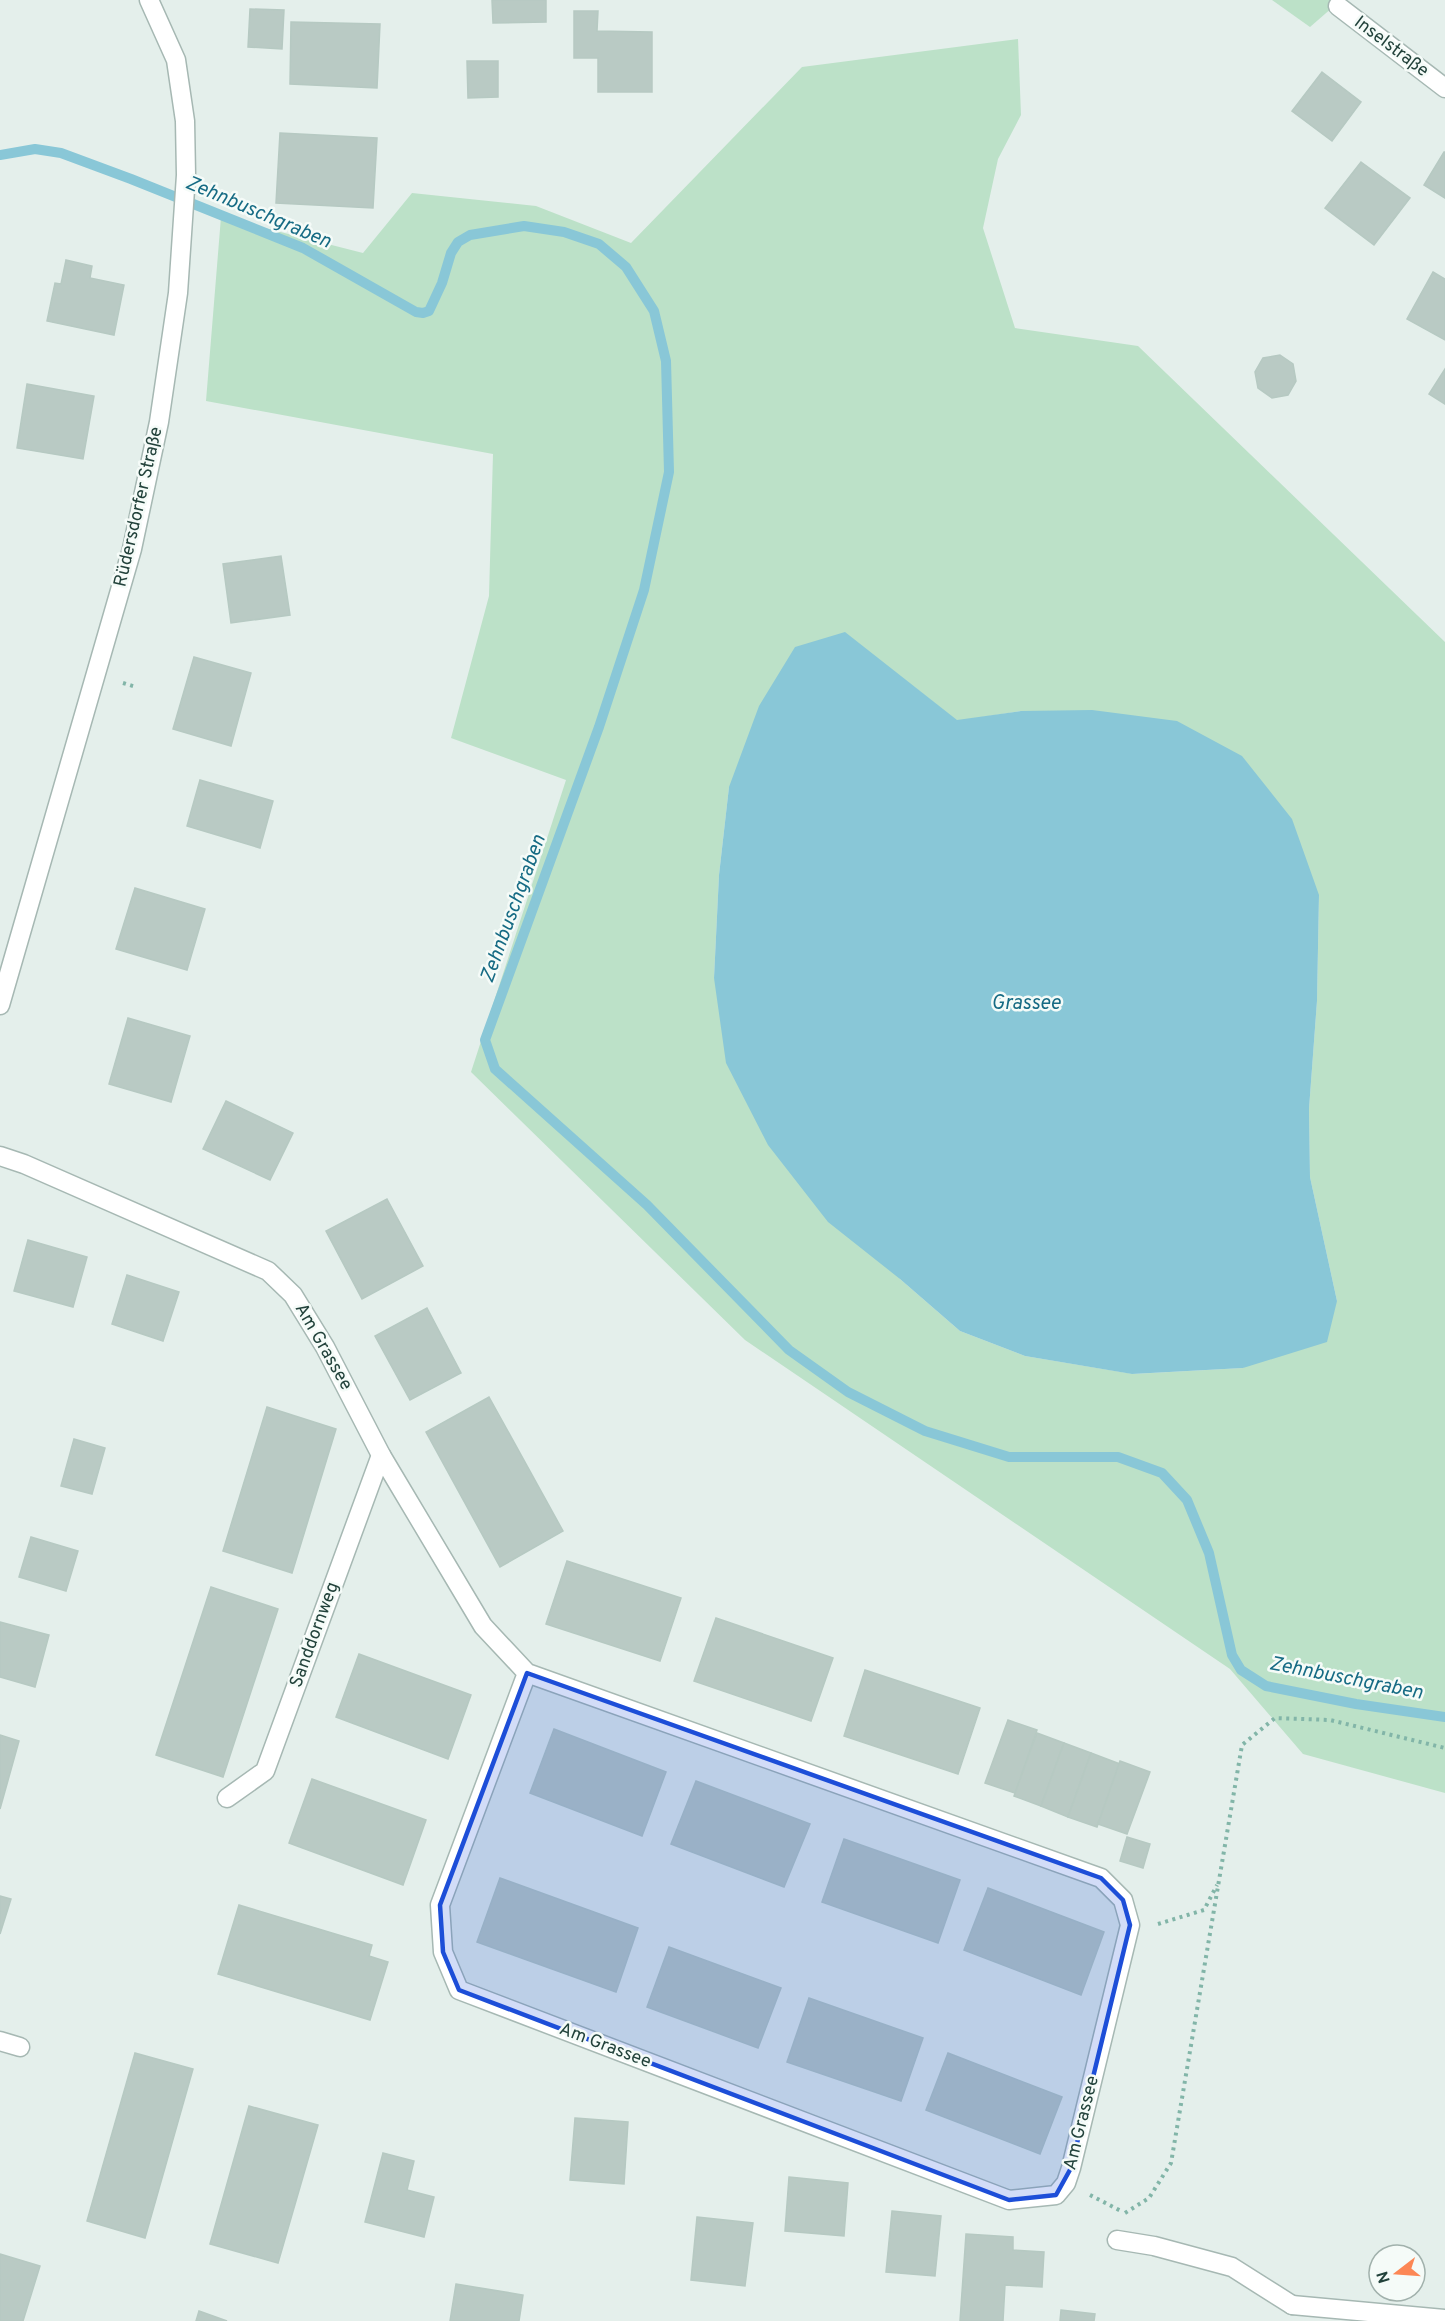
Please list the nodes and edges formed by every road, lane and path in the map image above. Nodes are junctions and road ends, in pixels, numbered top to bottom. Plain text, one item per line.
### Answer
1 (149, 0) edge
2 (1338, 6) dead end
3 (1445, 88) edge
4 (0, 1005) edge
5 (0, 1156) edge
6 (381, 1455) junction
7 (527, 1673) junction
8 (1445, 1748) edge
9 (227, 1798) dead end
10 (1219, 1882) junction
11 (1130, 1924) junction
12 (0, 2041) edge
13 (20, 2047) dead end
14 (1125, 2213) dead end
15 (1117, 2240) dead end
16 (1445, 2319) edge

1 - 4 street, Rüdersdorfer Straße
2 - 3 street, Inselstraße
5 - 6 street, Am Grassee
6 - 7 street, Am Grassee
6 - 9 street, Sanddornweg
7 - 11 street, Am Grassee
7 - 11 street, Am Grassee
8 - 10 path
10 - 11 path
10 - 14 path
12 - 13 street
15 - 16 street

